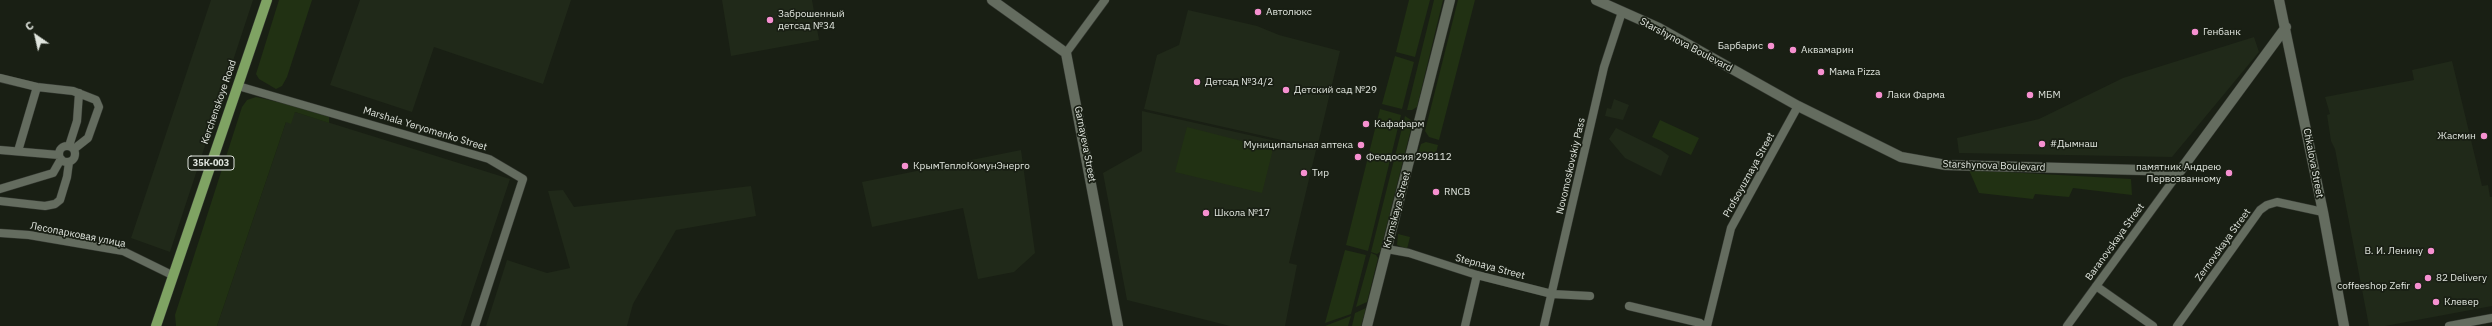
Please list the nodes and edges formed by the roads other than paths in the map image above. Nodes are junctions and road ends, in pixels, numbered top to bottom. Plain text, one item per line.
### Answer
1 (267, 0) edge
2 (992, 0) edge
3 (1105, 0) edge
4 (1450, 0) edge
5 (1596, 0) edge
6 (2279, 0) edge
7 (1622, 12) junction
8 (2286, 27) junction
9 (1066, 53) junction
10 (0, 78) edge
11 (238, 86) junction
12 (37, 87) junction
13 (79, 93) junction
14 (1798, 106) junction
15 (72, 147) junction
16 (0, 150) edge
17 (18, 151) junction
18 (63, 159) junction
19 (2180, 171) junction
20 (0, 189) edge
21 (0, 201) edge
22 (2323, 212) junction
23 (0, 233) edge
24 (1387, 250) junction
25 (172, 275) junction
26 (1477, 275) junction
27 (2096, 286) junction
28 (1552, 294) junction
29 (1590, 296) dead end
30 (1629, 306) dead end
31 (2492, 318) edge
32 (156, 326) edge
33 (476, 326) edge
34 (1118, 326) edge
35 (1367, 326) edge
36 (1464, 326) edge
37 (1544, 326) edge
38 (1704, 326) edge
39 (1708, 326) edge
40 (2067, 326) edge
41 (2153, 326) edge
42 (2177, 326) edge
43 (2344, 326) edge
44 (2449, 326) edge

1 - 11 main road, Kerchenskoye Road / 35К-003
2 - 9 street
3 - 9 street
4 - 24 street, Krymskaya Street
5 - 7 street, Starshynova Boulevard
6 - 8 street, Chkalova Street
7 - 14 street, Starshynova Boulevard
7 - 28 street, Novomoskovskiy Pass
8 - 19 street
8 - 22 street, Chkalova Street
9 - 34 street, Garnayeva Street
10 - 12 street
11 - 25 main road, Kerchenskoye Road / 35К-003
11 - 33 street, Marshala Yeryomenko Street
12 - 13 street
12 - 17 street
13 - 15 street
13 - 15 street
14 - 19 street, Starshynova Boulevard
14 - 39 street, Profsoyuznaya Street
15 - 18 street
15 - 18 street
16 - 17 street
17 - 18 street
18 - 20 street
18 - 21 street
19 - 27 street, Baranovskaya Street
22 - 42 street, Zernovskaya Street
22 - 43 street, Chkalova Street
23 - 25 street, Лесопарковая улица
24 - 26 street, Stepnaya Street
24 - 35 street, Krymskaya Street
25 - 32 main road, Kerchenskoye Road / 35К-003
26 - 28 street, Stepnaya Street
26 - 36 street
27 - 40 street, Baranovskaya Street
27 - 41 street
28 - 29 street, Stepnaya Street
28 - 37 street, Novomoskovskiy Pass
30 - 38 street
31 - 44 street

